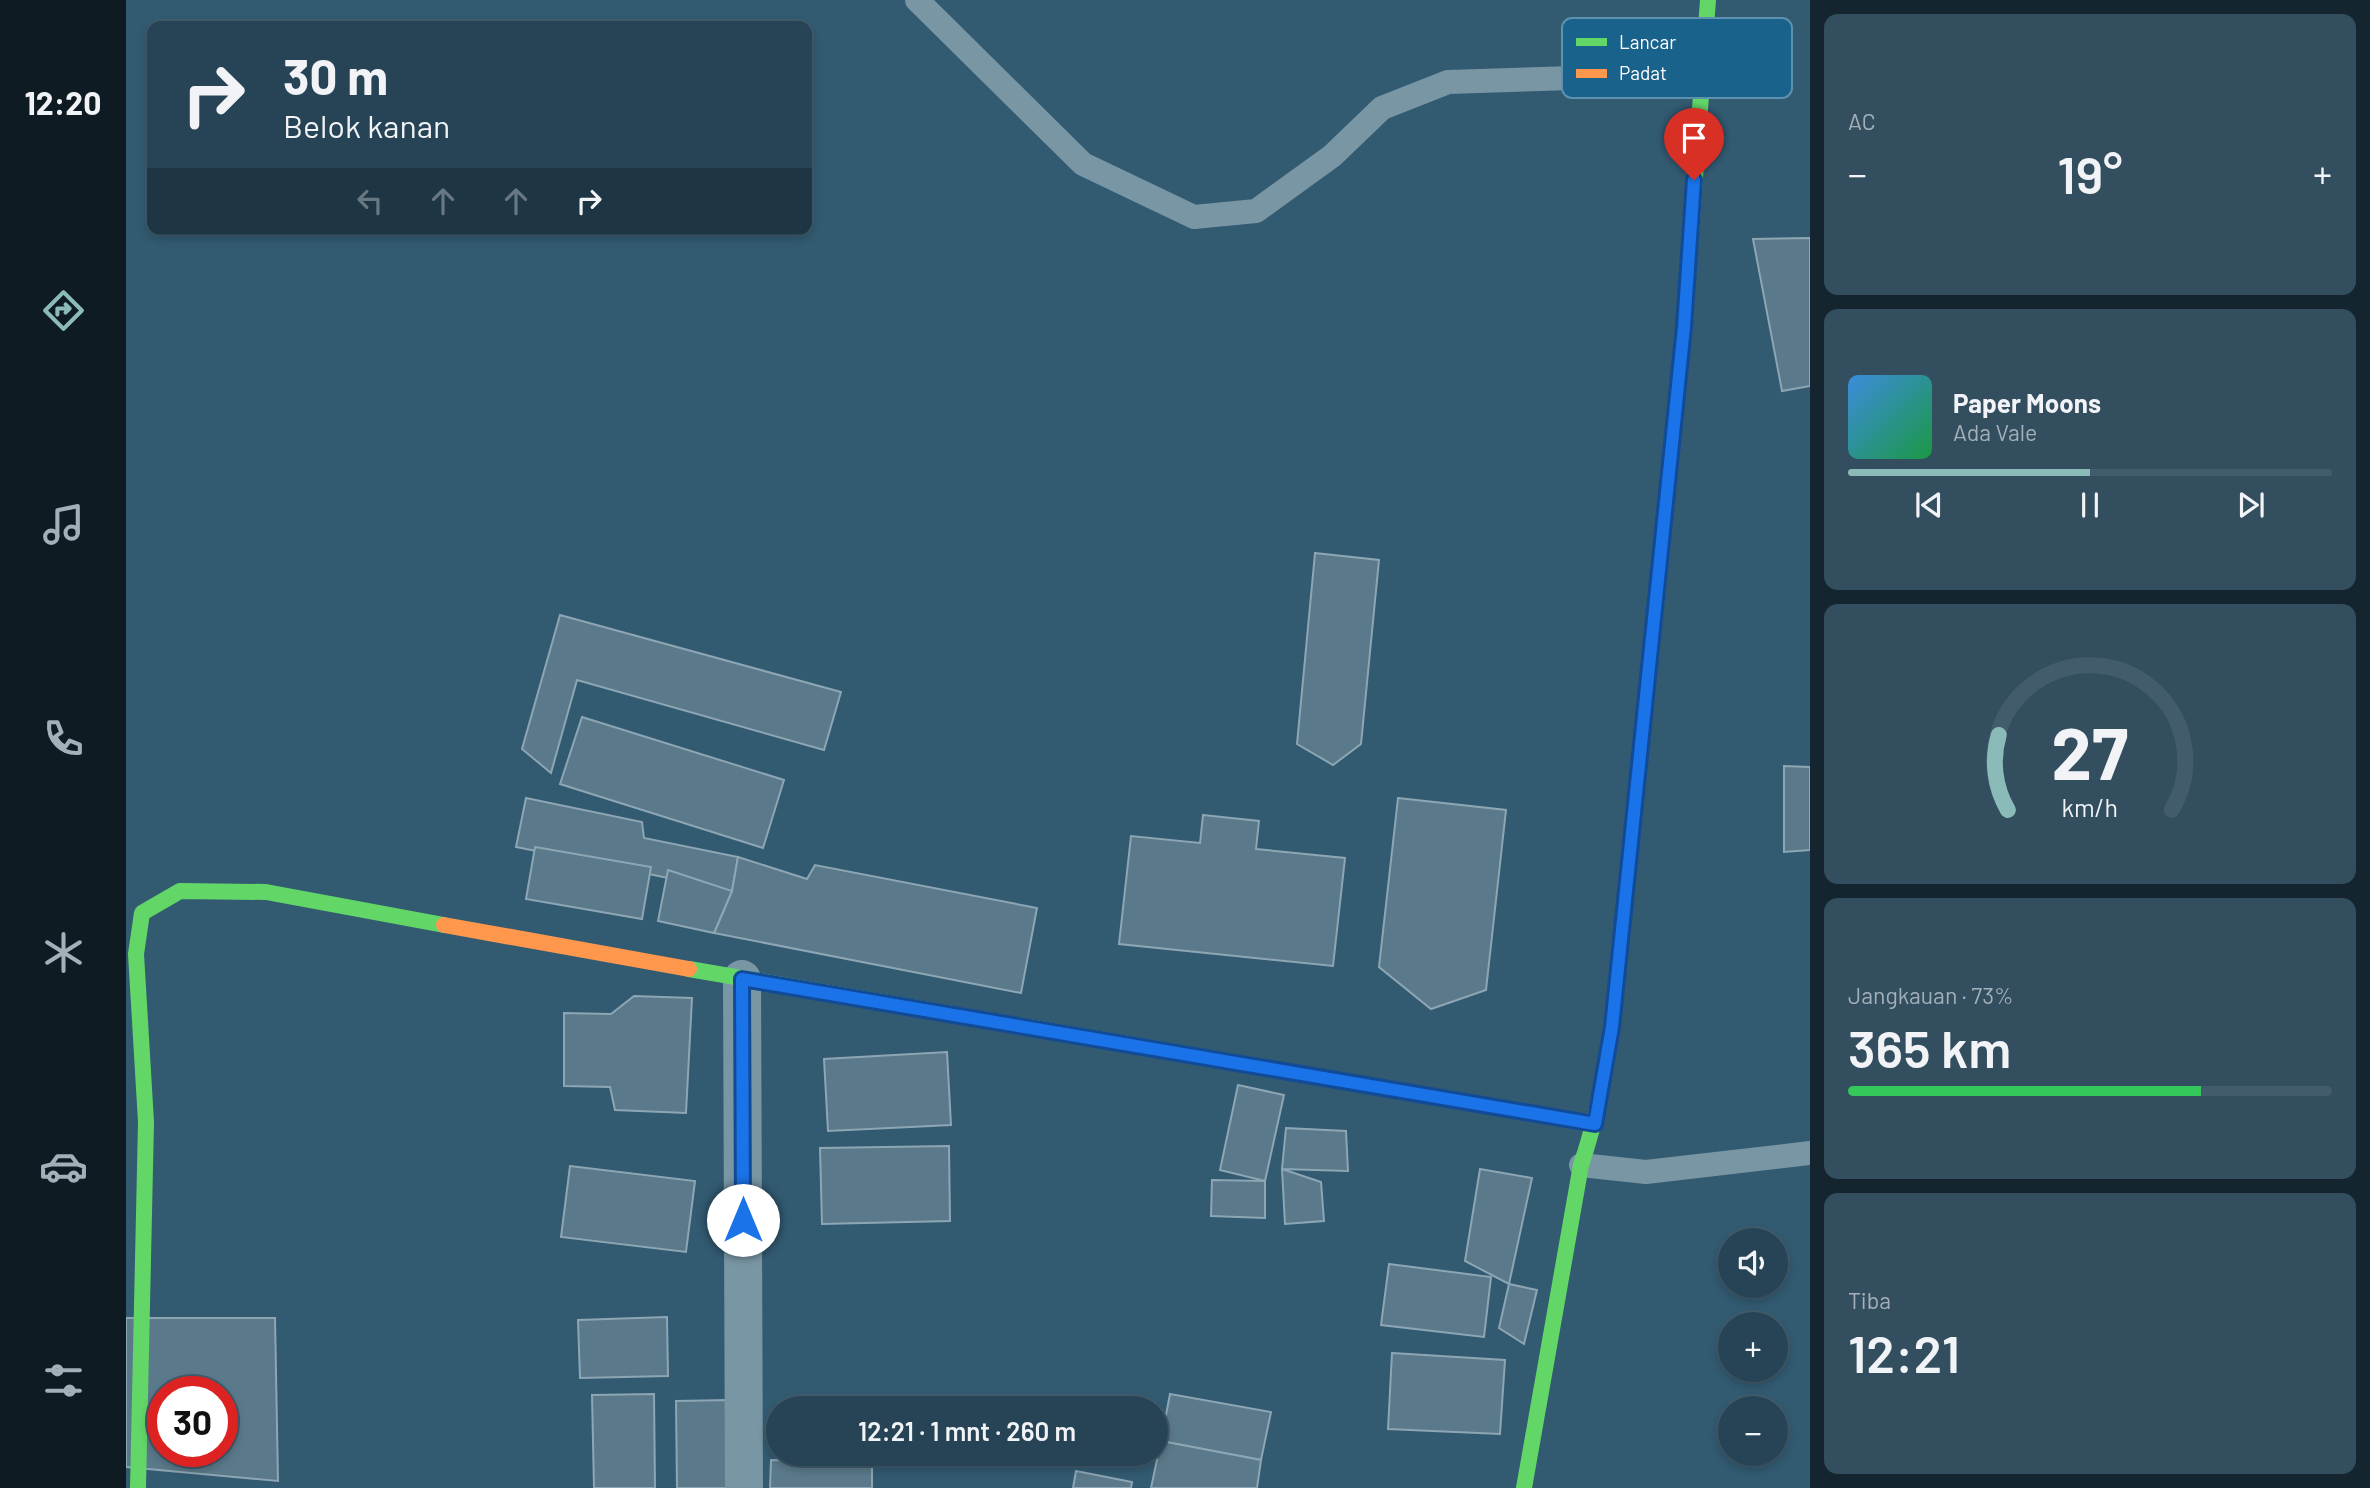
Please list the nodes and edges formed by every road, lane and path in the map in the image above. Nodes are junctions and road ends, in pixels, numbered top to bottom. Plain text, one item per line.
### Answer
1 (917, 0) edge
2 (1708, 0) edge
3 (1707, 18) edge
4 (1562, 78) edge
5 (1700, 98) edge
6 (742, 979) junction
7 (1595, 1124) junction
8 (1810, 1153) edge
9 (1581, 1165) junction
10 (138, 1488) edge
11 (744, 1488) edge
12 (1524, 1488) edge

1 - 4 lane
2 - 3 street
5 - 7 street
6 - 7 street
6 - 10 street
6 - 11 street
7 - 9 street
8 - 9 lane
9 - 12 street

